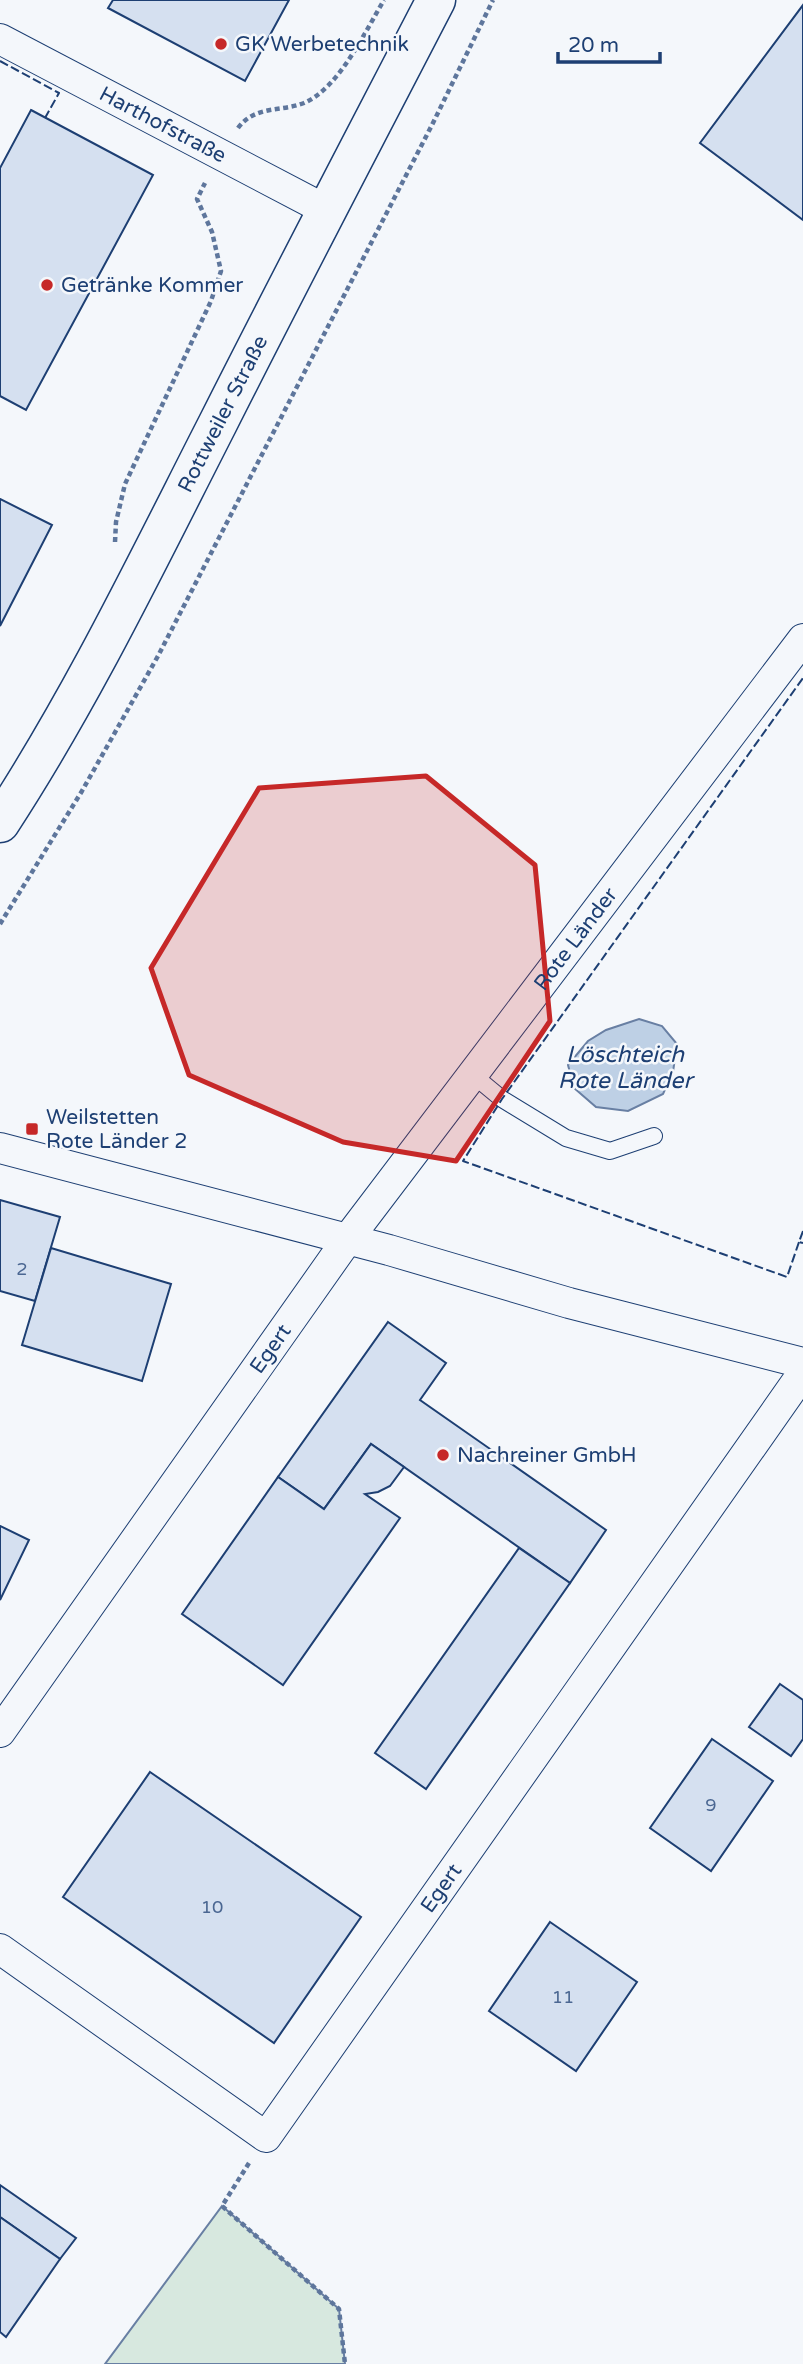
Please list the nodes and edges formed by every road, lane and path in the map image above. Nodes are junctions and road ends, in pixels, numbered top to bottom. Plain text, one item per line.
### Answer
1 (384, 0) edge
2 (436, 0) edge
3 (493, 0) edge
4 (0, 39) edge
5 (219, 155) junction
6 (326, 210) junction
7 (115, 545) dead end
8 (803, 639) edge
9 (0, 823) edge
10 (0, 924) edge
11 (473, 1075) junction
12 (654, 1136) dead end
13 (0, 1148) edge
14 (347, 1240) junction
15 (803, 1363) edge
16 (803, 1373) edge
17 (0, 1732) edge
18 (0, 1949) edge
19 (266, 2137) junction
20 (345, 2364) edge

1 - 5 path
2 - 6 main road, Rottweiler Straße
3 - 10 path
4 - 5 street, Harthofstraße
5 - 6 street, Harthofstraße
5 - 7 path
6 - 9 main road, Rottweiler Straße
8 - 11 street, Rote Länder
11 - 12 lane
11 - 14 street, Rote Länder
13 - 14 street
14 - 15 street
14 - 17 street, Egert
16 - 19 street, Egert
18 - 19 street
19 - 20 path

